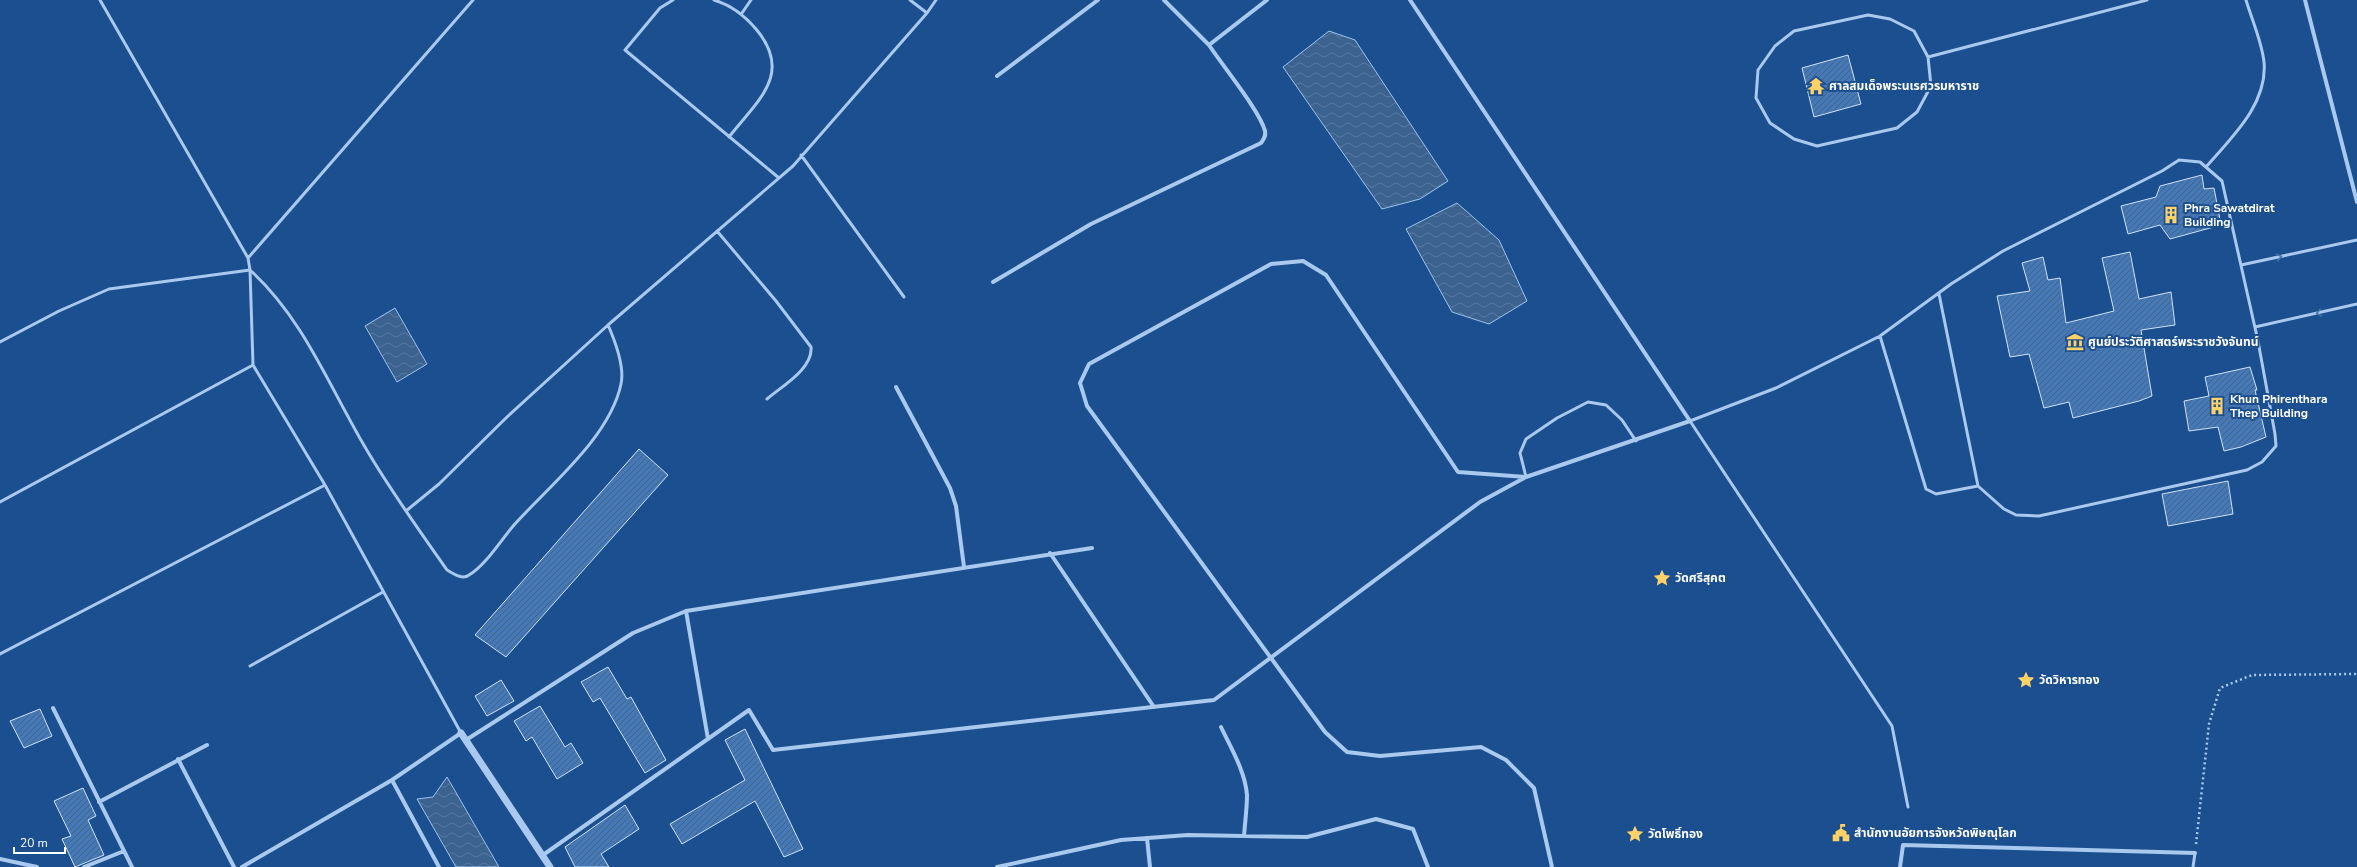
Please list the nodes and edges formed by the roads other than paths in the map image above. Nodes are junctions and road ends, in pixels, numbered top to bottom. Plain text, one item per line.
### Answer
1 (100, 0) edge
2 (473, 0) edge
3 (673, 0) edge
4 (714, 0) edge
5 (751, 0) edge
6 (910, 0) edge
7 (936, 0) edge
8 (1098, 0) edge
9 (1164, 0) edge
10 (1268, 0) edge
11 (1410, 0) edge
12 (2147, 0) edge
13 (2246, 0) edge
14 (2305, 0) edge
15 (742, 13) junction
16 (927, 13) junction
17 (1209, 45) junction
18 (1928, 57) junction
19 (997, 76) dead end
20 (729, 137) junction
21 (801, 155) junction
22 (2206, 167) junction
23 (779, 178) junction
24 (2357, 202) edge
25 (717, 231) junction
26 (2357, 240) edge
27 (248, 258) junction
28 (2241, 265) junction
29 (250, 270) junction
30 (993, 282) dead end
31 (1938, 294) junction
32 (904, 297) dead end
33 (2357, 304) edge
34 (608, 325) junction
35 (2256, 327) junction
36 (1880, 336) junction
37 (0, 342) edge
38 (252, 365) junction
39 (896, 387) dead end
40 (767, 399) dead end
41 (1690, 421) junction
42 (1636, 440) junction
43 (1526, 477) junction
44 (325, 485) junction
45 (1978, 486) junction
46 (0, 502) edge
47 (406, 511) junction
48 (1092, 548) dead end
49 (1050, 553) junction
50 (964, 567) junction
51 (383, 592) junction
52 (686, 611) junction
53 (0, 654) edge
54 (1271, 656) junction
55 (250, 666) dead end
56 (1154, 707) junction
57 (53, 708) dead end
58 (1221, 727) dead end
59 (461, 733) junction
60 (708, 739) junction
61 (466, 740) junction
62 (207, 745) dead end
63 (178, 759) junction
64 (392, 780) junction
65 (99, 802) junction
66 (1908, 807) dead end
67 (1244, 836) junction
68 (1147, 838) junction
69 (124, 851) junction
70 (2195, 853) joint
71 (543, 855) junction
72 (0, 859) edge
73 (37, 867) edge
74 (84, 867) edge
75 (132, 867) edge
76 (234, 867) edge
77 (242, 867) edge
78 (439, 867) edge
79 (550, 867) edge
80 (997, 867) edge
81 (1150, 867) edge
82 (1428, 867) edge
83 (1552, 867) edge
84 (1900, 867) edge
85 (2193, 867) edge

1 - 27 lane
2 - 27 lane
3 - 20 lane
4 - 15 lane
5 - 15 lane
6 - 16 lane
7 - 16 lane
8 - 19 street
9 - 17 street
10 - 17 street
11 - 41 street
12 - 18 lane
13 - 22 lane
14 - 24 street
15 - 20 lane
16 - 21 lane
17 - 30 street
18 - 18 lane
20 - 23 lane
21 - 23 lane
21 - 32 lane
22 - 28 lane
22 - 31 lane
23 - 25 lane
25 - 34 lane
25 - 40 lane
28 -> 26 lane
27 - 29 lane
28 - 35 lane
29 - 37 lane
29 - 38 lane
29 - 47 lane
31 - 36 lane
31 - 45 lane
33 -> 35 lane
34 - 47 lane
34 - 47 lane
35 - 45 lane
36 - 41 lane
36 - 45 lane
38 - 44 lane
38 - 46 lane
39 - 50 street
41 - 42 street
41 - 66 lane
42 - 43 street
42 - 43 lane
43 - 54 street
43 - 54 street
44 - 51 lane
44 - 53 lane
48 - 49 street
49 - 50 street
49 - 56 street
50 - 52 street
51 - 55 lane
51 - 59 lane
52 - 60 street
52 - 61 street
54 - 56 street
54 - 83 street
56 - 60 street
57 - 65 street
58 - 67 street
59 - 61 street
59 - 64 street
60 - 71 street
61 - 71 street
62 - 63 street
63 - 65 street
63 - 76 street
64 - 77 street
64 - 78 street
65 - 69 street
67 - 68 street
67 - 82 street
68 - 80 street
68 - 81 street
69 - 74 street
69 - 75 street
70 - 84 street
70 - 85 lane
71 - 79 street
72 - 73 street

